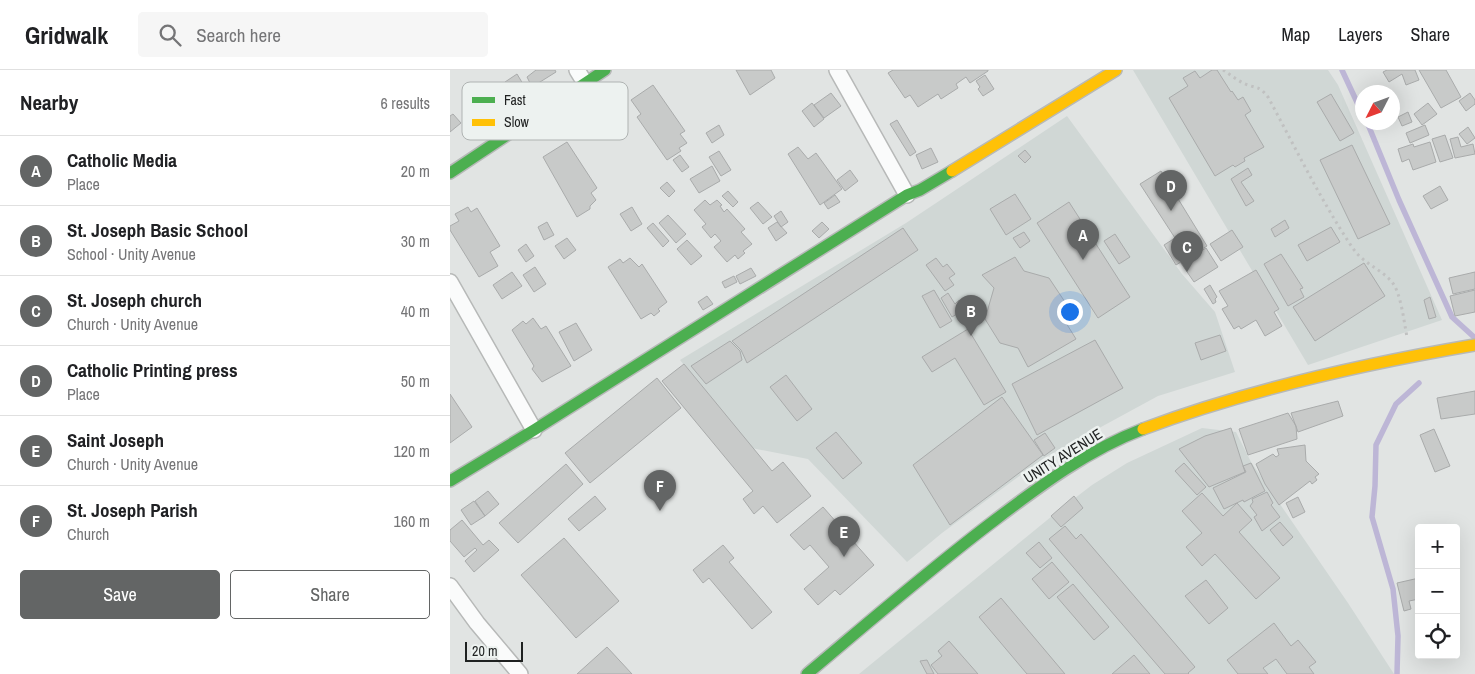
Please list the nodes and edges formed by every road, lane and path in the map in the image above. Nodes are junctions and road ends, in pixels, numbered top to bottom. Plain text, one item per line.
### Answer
1 (605, 70) edge
2 (837, 70) edge
3 (1116, 70) edge
4 (1223, 70) edge
5 (581, 76) edge
6 (495, 140) edge
7 (450, 173) edge
8 (906, 195) junction
9 (450, 282) edge
10 (1475, 345) edge
11 (1411, 356) junction
12 (534, 430) junction
13 (450, 481) edge
14 (450, 586) edge
15 (520, 674) edge
16 (807, 674) edge

1 - 5 street
2 - 8 street
3 - 8 street
4 - 11 path
6 - 7 street
8 - 12 street
9 - 12 street
10 - 11 street, UNITY AVENUE
11 - 16 street, UNITY AVENUE
12 - 13 street
14 - 15 street

